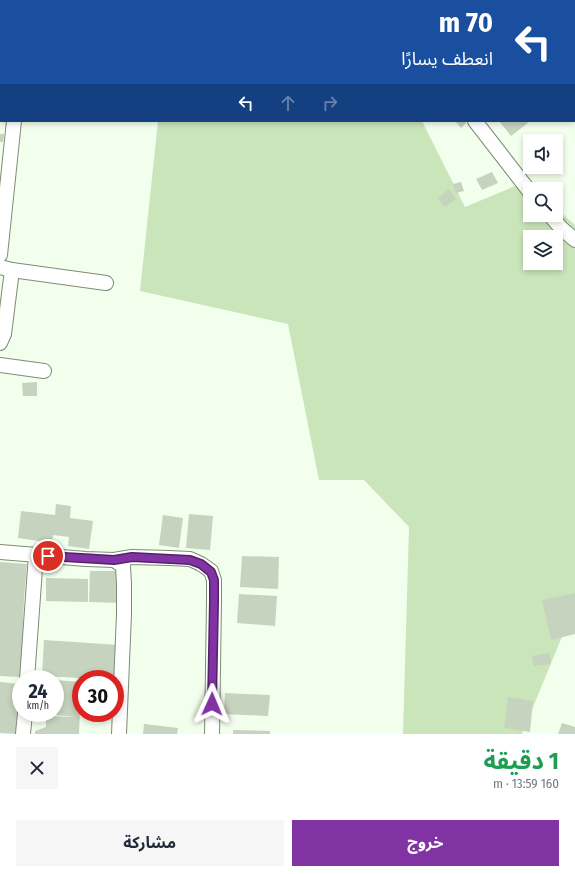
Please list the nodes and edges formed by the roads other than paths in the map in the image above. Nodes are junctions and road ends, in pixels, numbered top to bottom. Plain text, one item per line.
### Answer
1 (14, 122) edge
2 (476, 122) edge
3 (523, 183) edge
4 (556, 222) edge
5 (575, 240) edge
6 (0, 254) edge
7 (6, 268) edge
8 (106, 283) dead end
9 (0, 343) edge
10 (0, 366) edge
11 (44, 371) dead end
12 (0, 552) edge
13 (36, 555) junction
14 (114, 560) junction
15 (28, 670) edge
16 (24, 722) edge
17 (23, 734) edge
18 (119, 734) edge
19 (212, 734) edge

1 - 6 street
2 - 3 street
4 - 5 street
7 - 8 street
7 - 9 street
10 - 11 street
12 - 13 street
13 - 14 street
13 - 15 street
14 - 18 street
14 - 19 street
16 - 17 street

